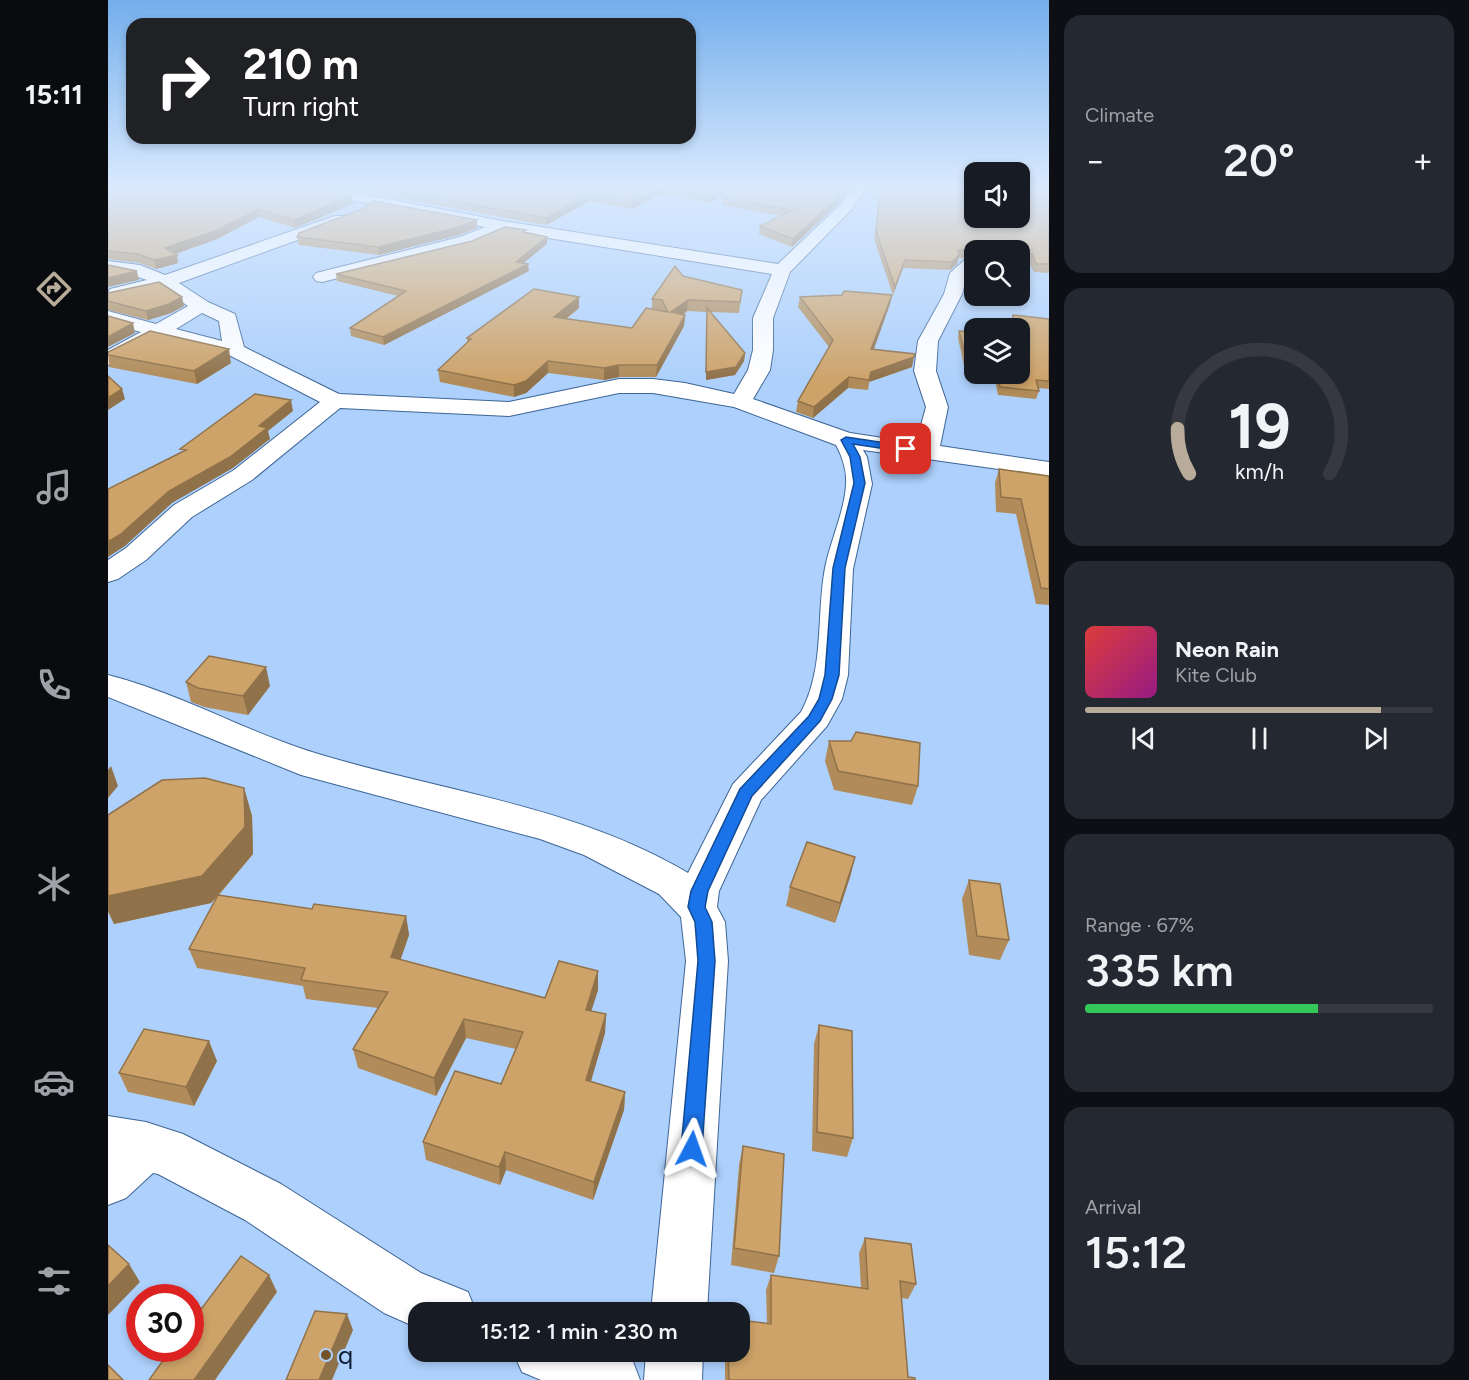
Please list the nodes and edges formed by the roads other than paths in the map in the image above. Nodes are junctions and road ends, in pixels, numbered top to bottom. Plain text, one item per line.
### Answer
1 (247, 252) edge
2 (420, 252) edge
3 (670, 252) edge
4 (800, 252) edge
5 (108, 266) edge
6 (964, 269) edge
7 (782, 270) junction
8 (322, 277) dead end
9 (164, 282) junction
10 (108, 295) edge
11 (201, 306) junction
12 (108, 317) edge
13 (159, 331) junction
14 (234, 350) junction
15 (108, 359) edge
16 (335, 401) junction
17 (740, 402) junction
18 (846, 440) junction
19 (926, 452) junction
20 (1049, 469) edge
21 (108, 573) edge
22 (108, 685) edge
23 (697, 907) junction
24 (127, 1143) edge
25 (108, 1180) edge
26 (423, 1302) edge
27 (680, 1302) edge
28 (567, 1362) edge
29 (674, 1362) edge
30 (611, 1380) edge
31 (673, 1380) edge

1 - 9 street
2 - 8 street
3 - 7 street
4 - 7 street
5 - 9 street
6 - 19 street
7 - 17 street
9 - 10 street
9 - 11 street
11 - 13 street
11 - 14 street
12 - 13 street
13 - 14 street
13 - 15 street
14 - 16 street
16 - 17 street
16 - 21 street
17 - 18 street
18 - 19 street
18 - 23 street
19 - 20 street
22 - 23 street
23 - 27 street
24 - 25 street
24 - 26 street
28 - 30 street
29 - 31 street

